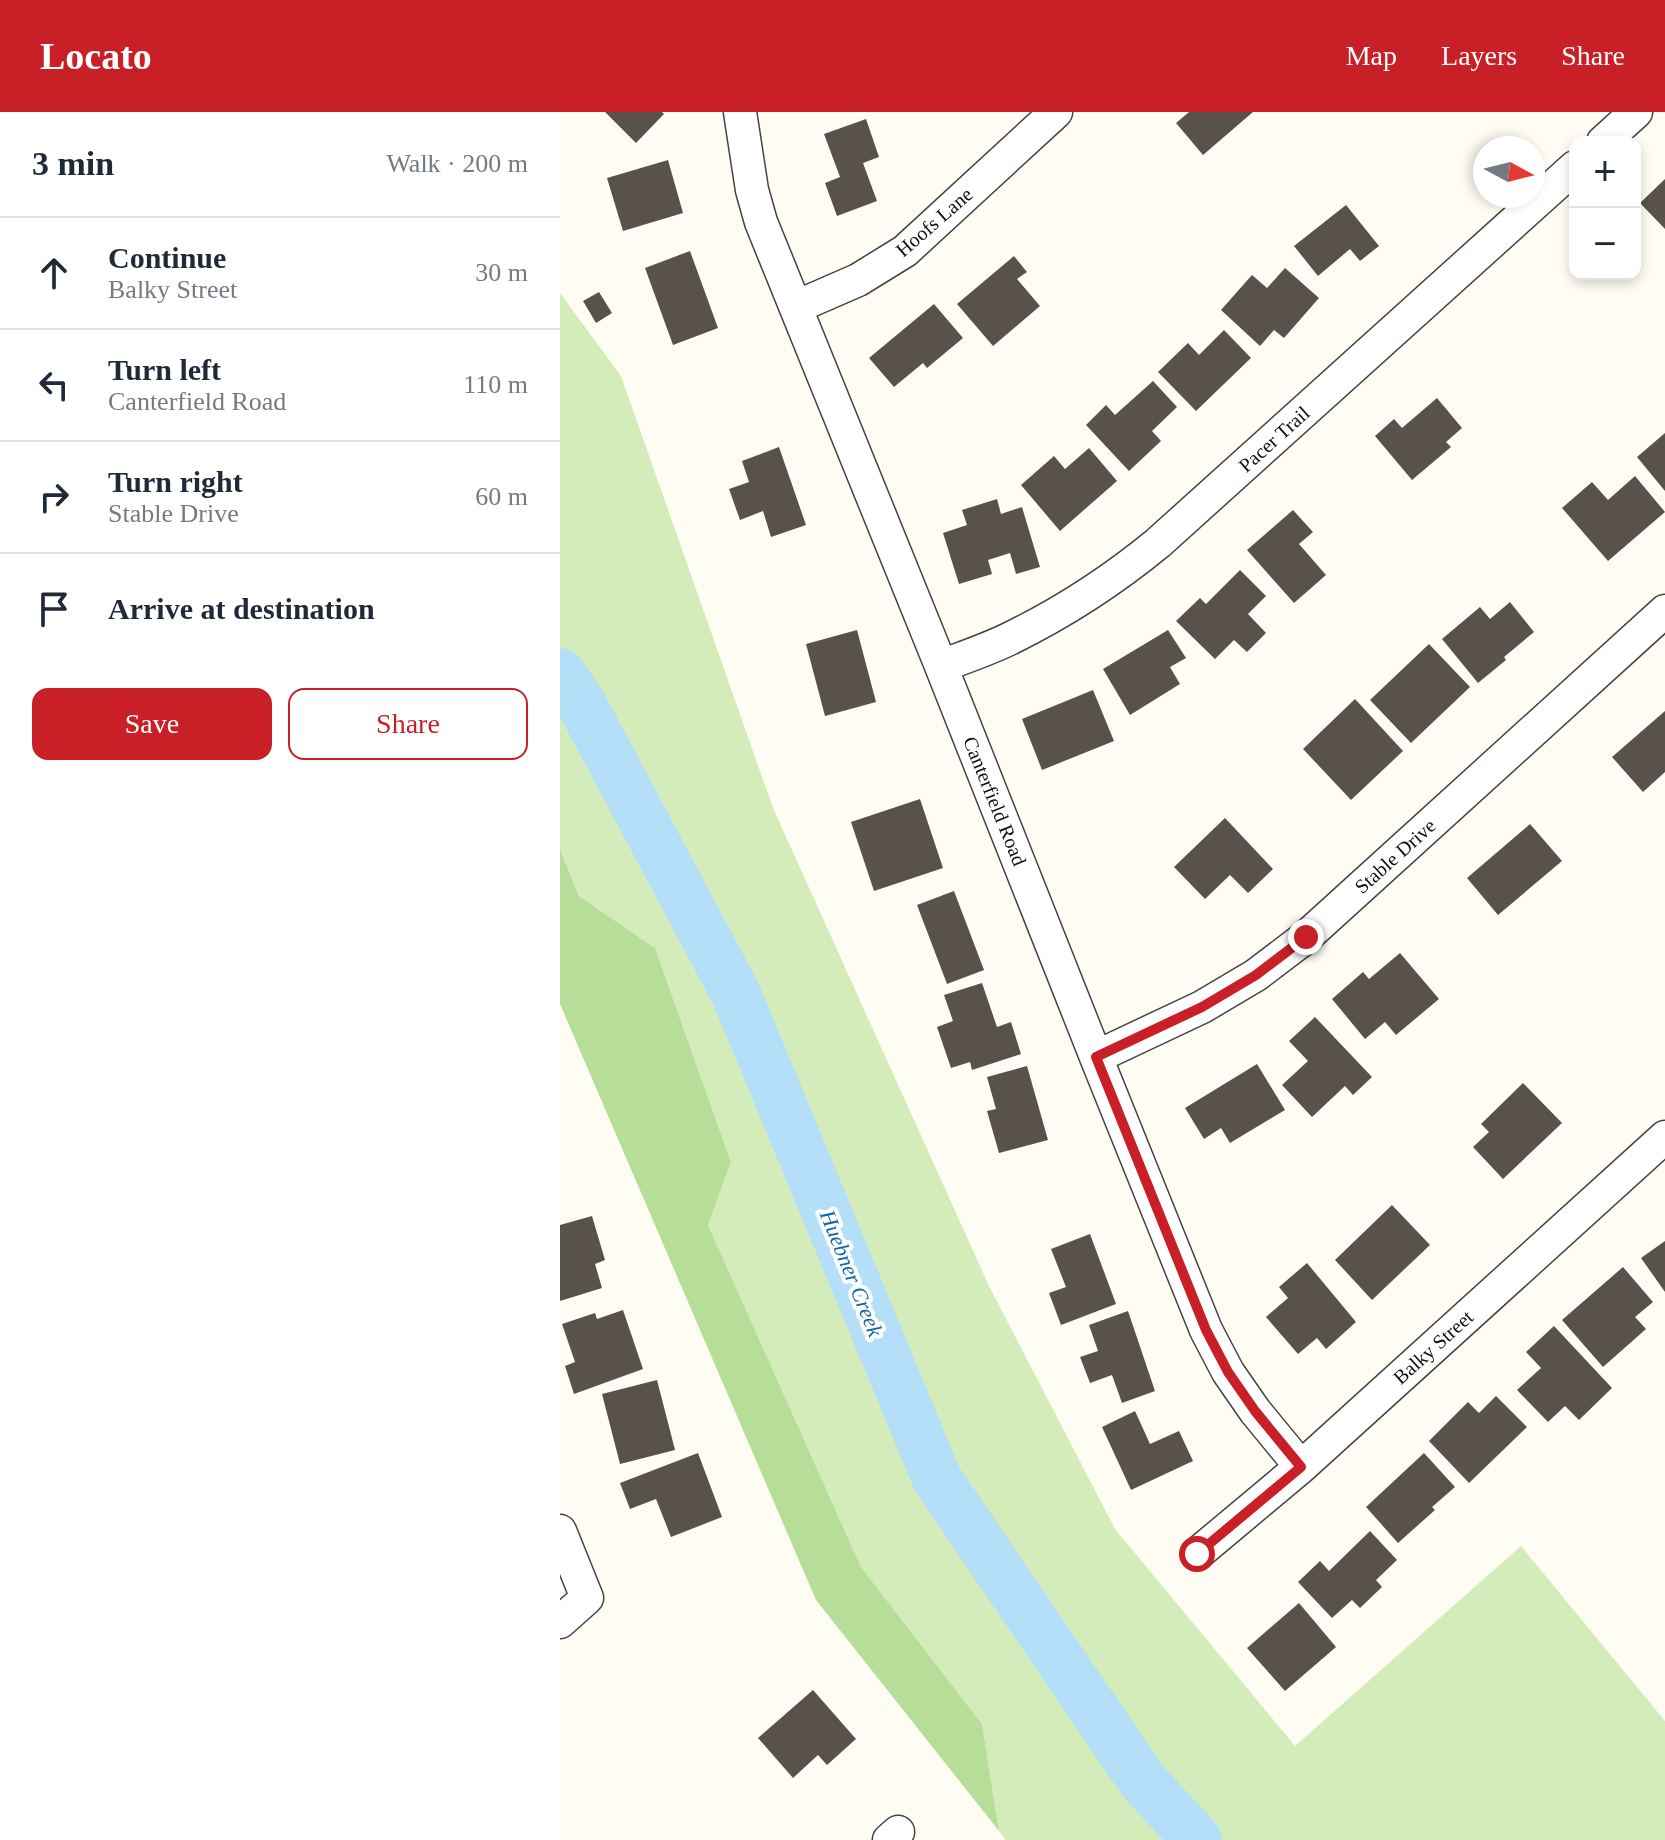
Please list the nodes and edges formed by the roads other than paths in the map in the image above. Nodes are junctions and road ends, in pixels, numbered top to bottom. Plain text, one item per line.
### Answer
1 (740, 112) edge
2 (1056, 112) edge
3 (1636, 112) edge
4 (1610, 136) edge
5 (1569, 172) edge
6 (796, 307) junction
7 (1665, 611) edge
8 (941, 666) junction
9 (1096, 1057) junction
10 (1665, 1137) edge
11 (1301, 1467) junction
12 (560, 1531) edge
13 (1197, 1554) dead end
14 (560, 1622) edge

1 - 6 street, Canterfield Road
2 - 6 street, Hoofs Lane
3 - 4 street
5 - 8 street, Pacer Trail
6 - 8 street, Canterfield Road
7 - 9 street, Stable Drive
8 - 9 street, Canterfield Road
9 - 11 street, Canterfield Road
10 - 11 street, Balky Street
11 - 13 street, Balky Street
12 - 14 street

